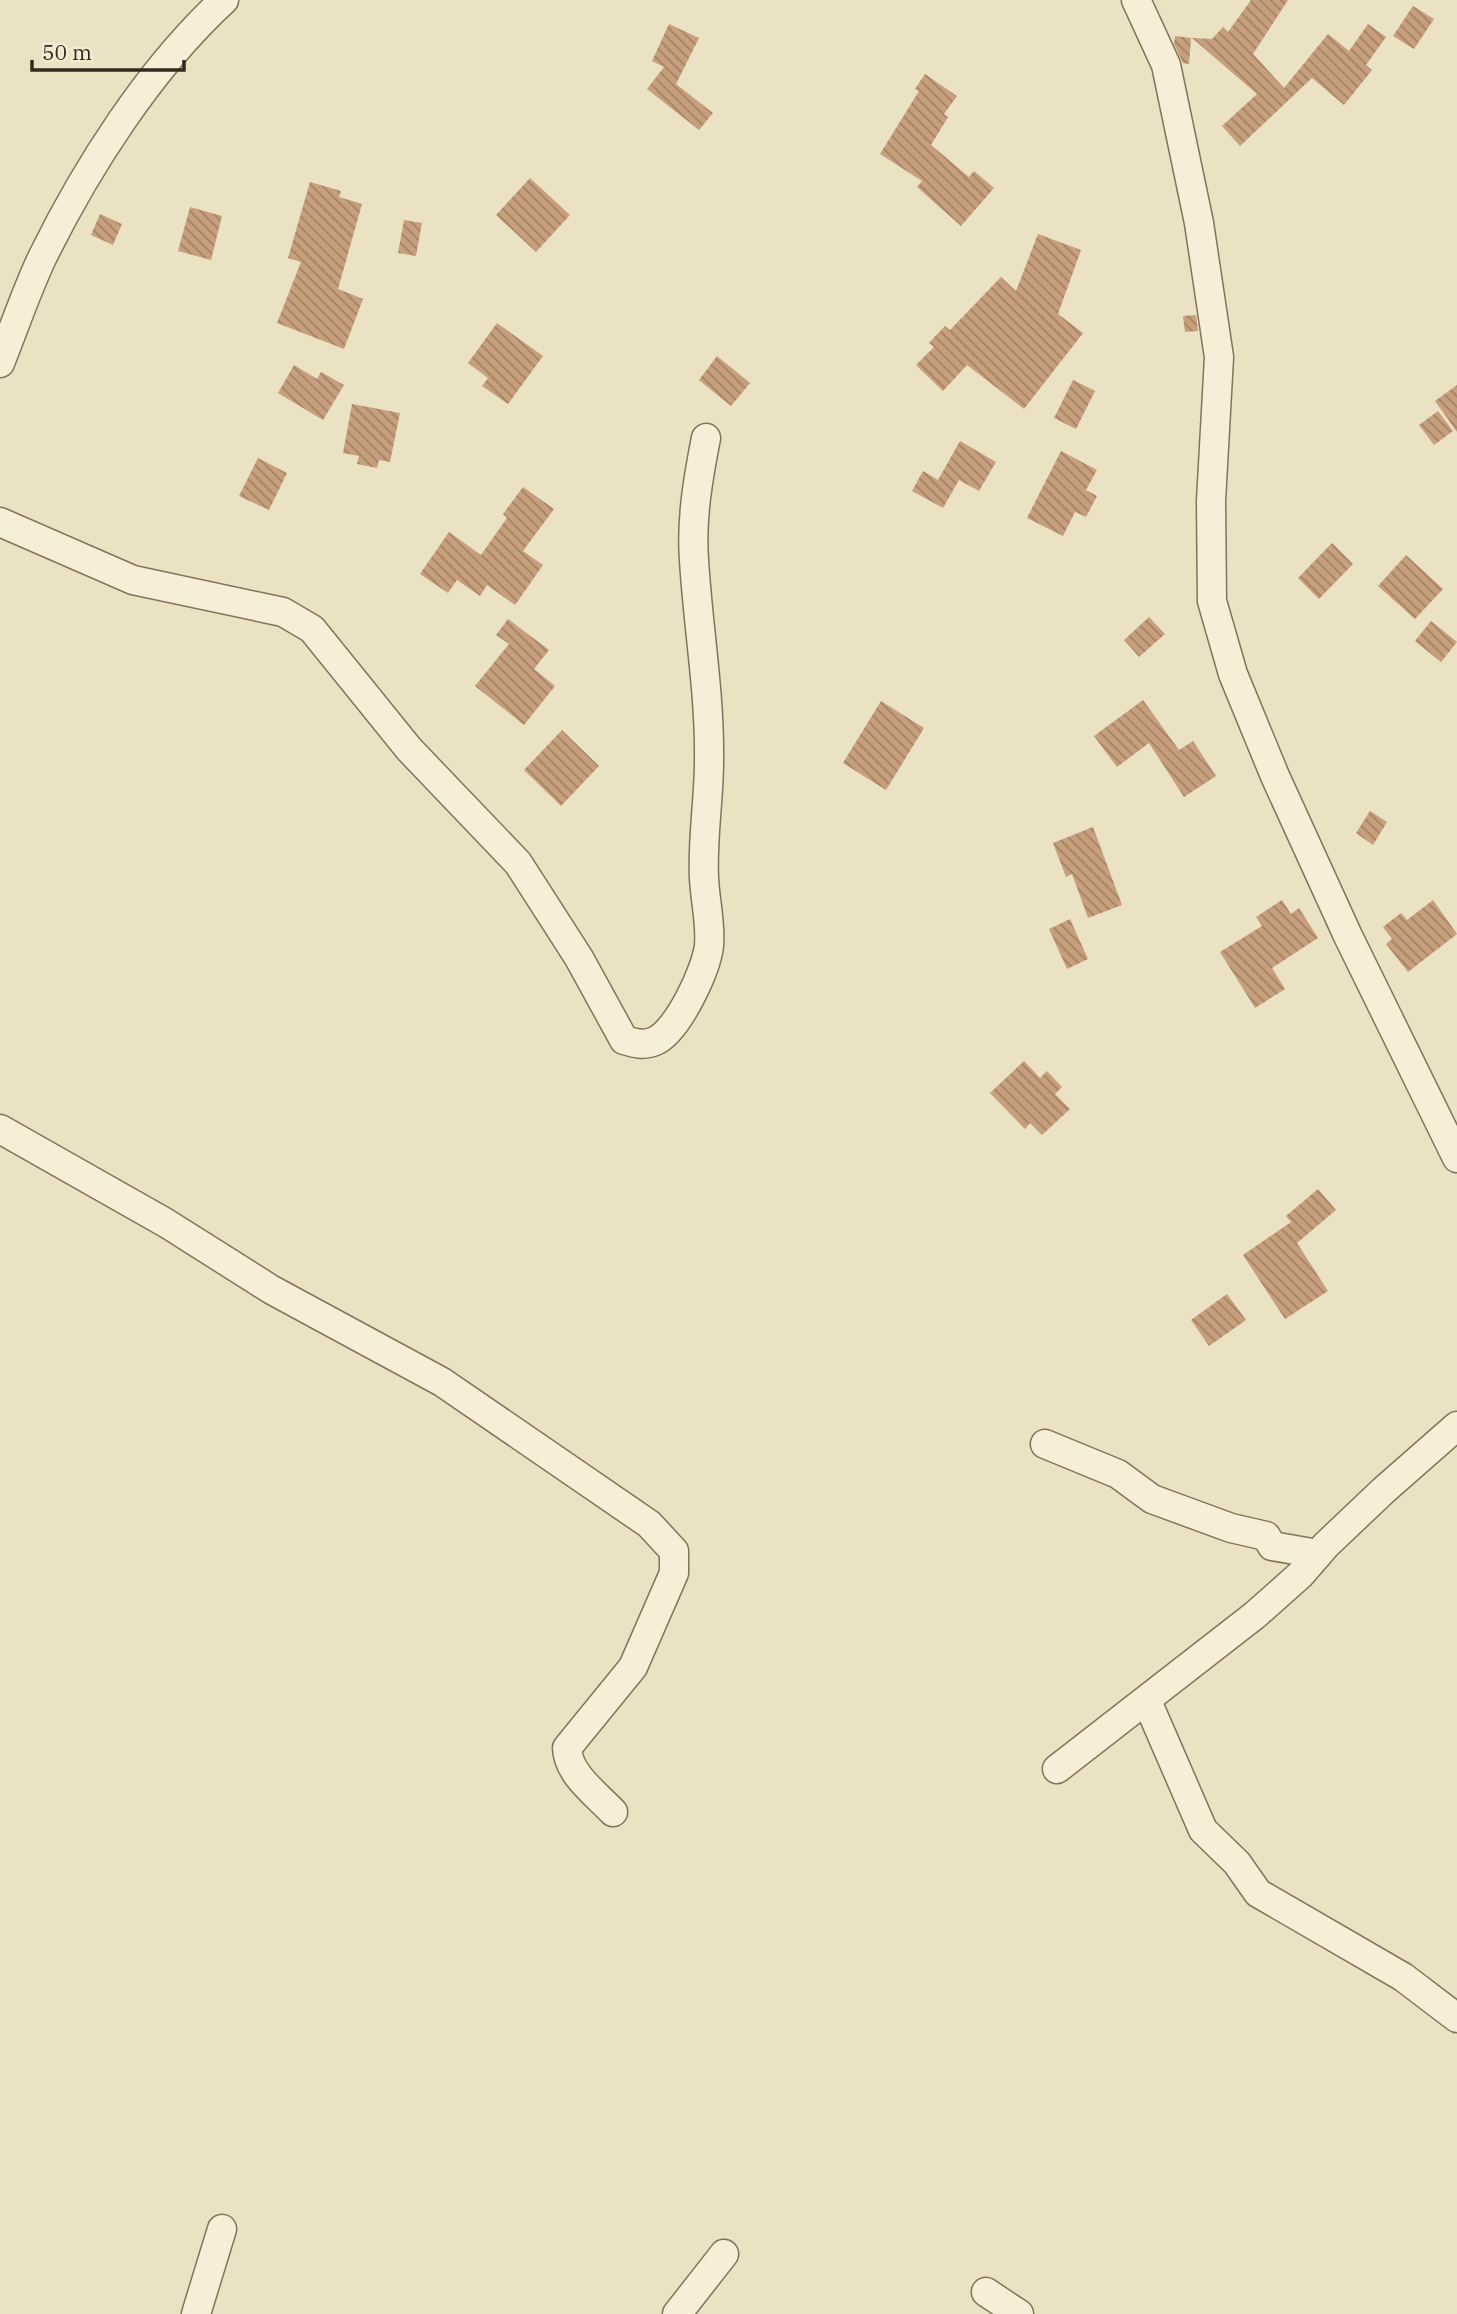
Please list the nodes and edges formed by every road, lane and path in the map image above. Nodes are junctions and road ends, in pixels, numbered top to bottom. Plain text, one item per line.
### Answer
1 (224, 0) edge
2 (1136, 0) edge
3 (0, 363) edge
4 (706, 438) dead end
5 (0, 522) edge
6 (0, 1129) edge
7 (1457, 1158) edge
8 (1457, 1426) edge
9 (1045, 1444) dead end
10 (1318, 1554) junction
11 (1147, 1701) junction
12 (1057, 1769) dead end
13 (613, 1812) dead end
14 (1457, 2018) edge
15 (222, 2230) dead end
16 (724, 2254) dead end
17 (986, 2292) dead end
18 (196, 2314) edge
19 (677, 2314) edge
20 (1018, 2314) edge

1 - 3 street
2 - 7 street
4 - 5 street
6 - 13 street
8 - 10 street
9 - 10 street
10 - 11 street
11 - 12 street
11 - 14 street
15 - 18 street
16 - 19 street
17 - 20 street

